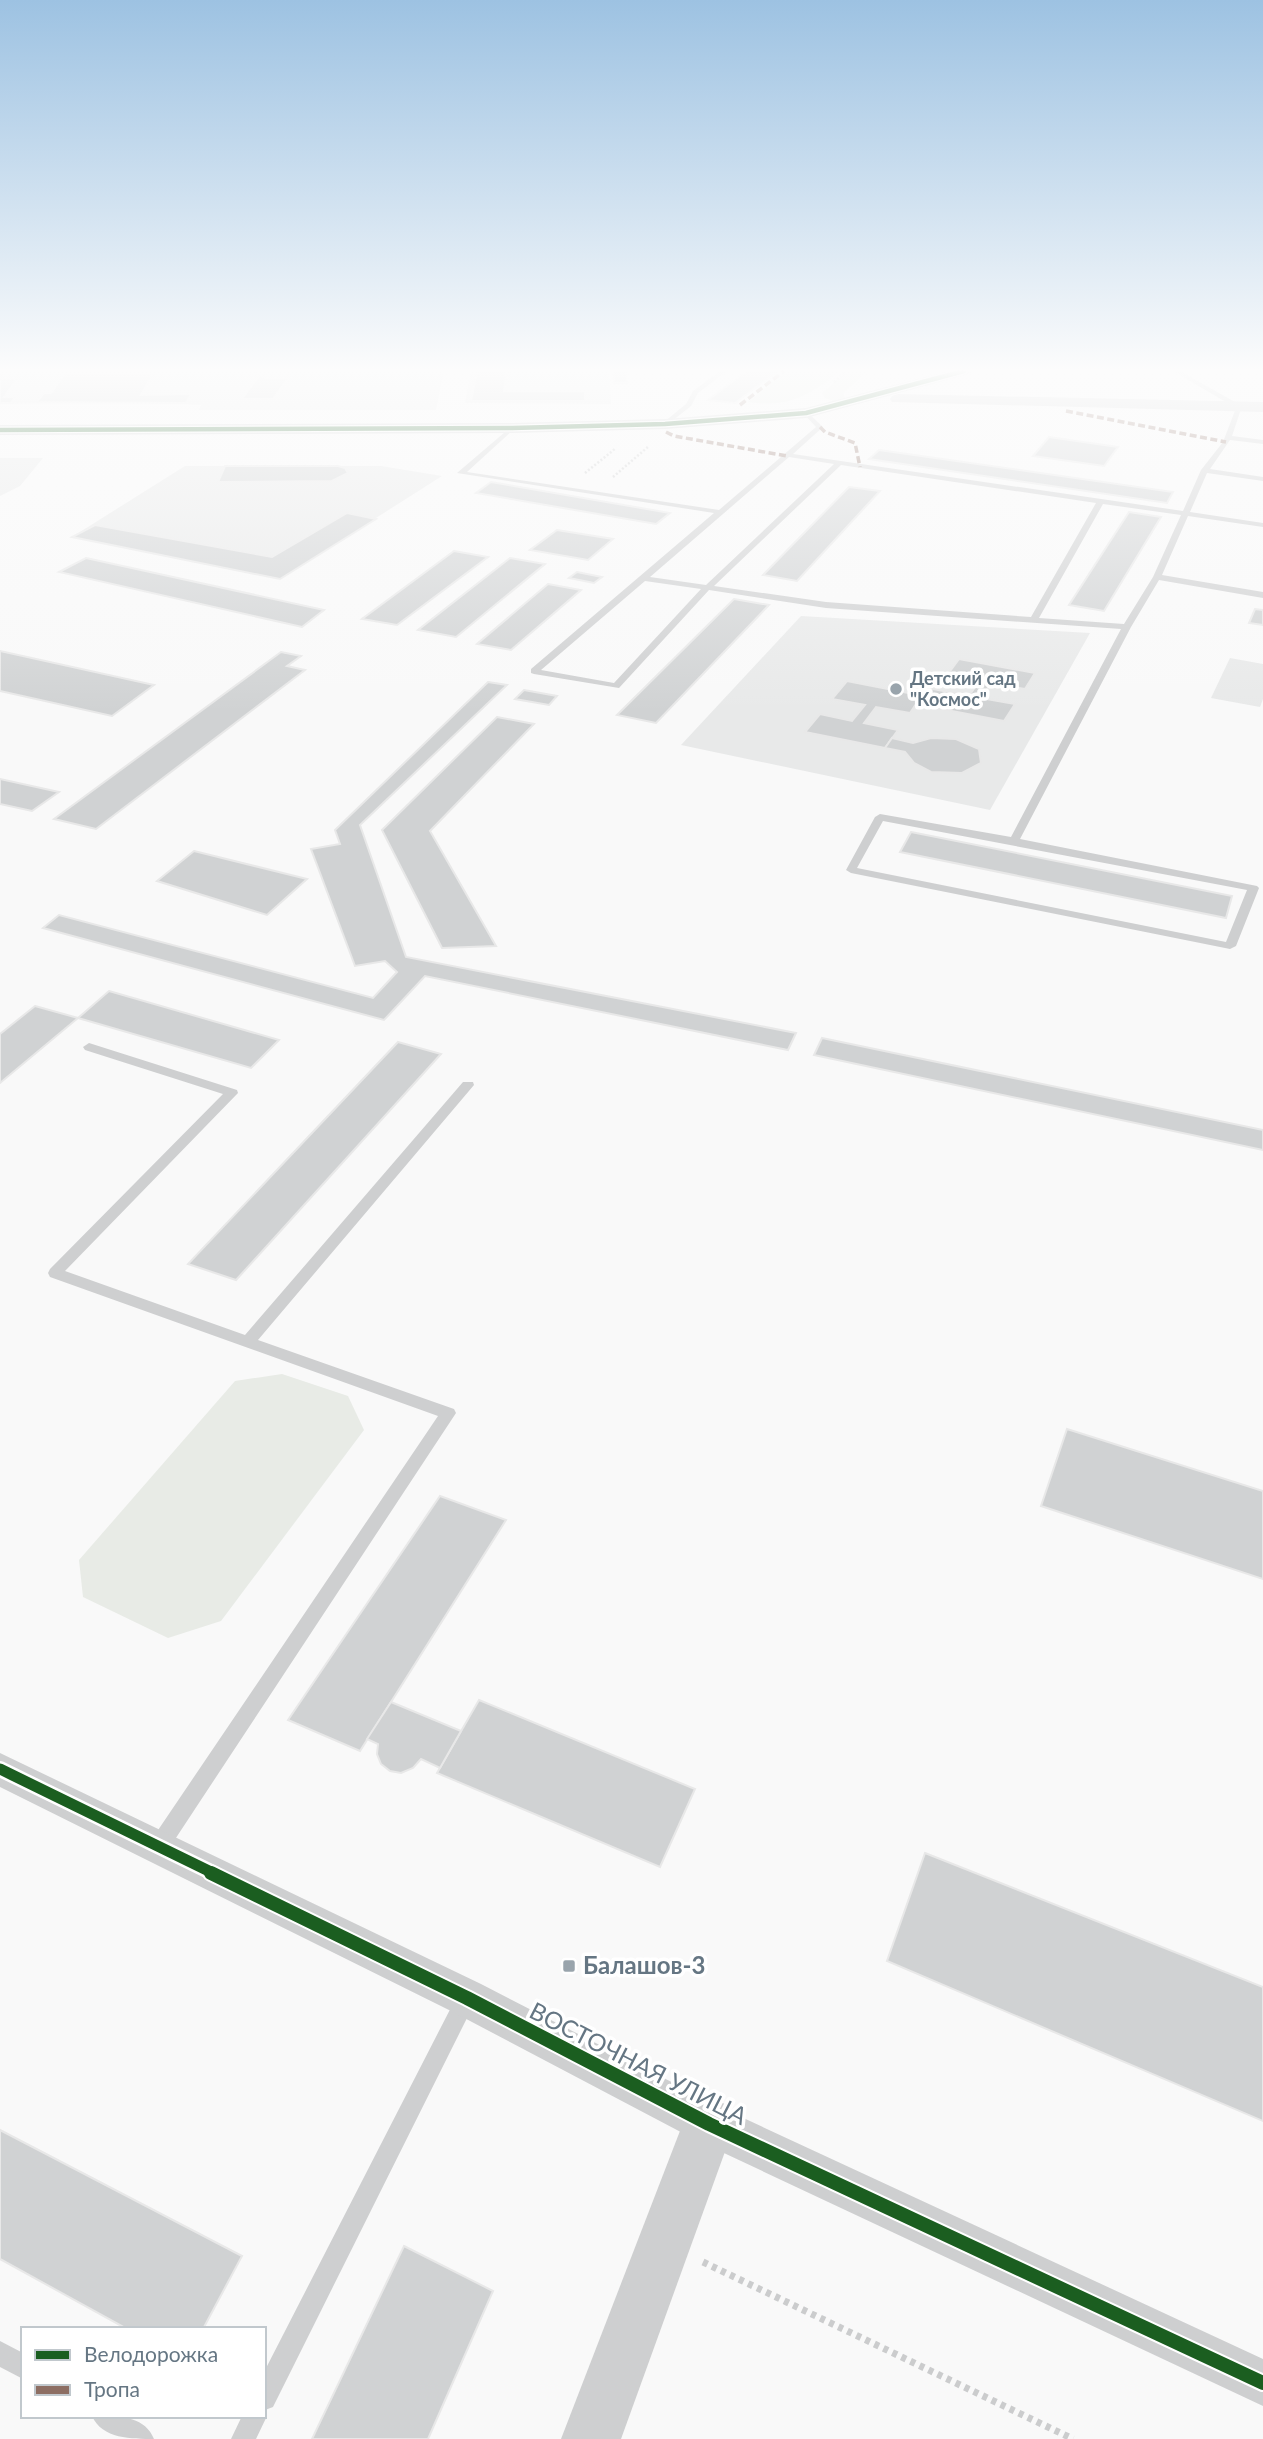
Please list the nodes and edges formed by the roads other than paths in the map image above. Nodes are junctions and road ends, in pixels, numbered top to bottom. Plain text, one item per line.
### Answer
1 (538, 485) edge
2 (752, 485) edge
3 (816, 485) edge
4 (978, 485) edge
5 (1198, 485) edge
6 (1100, 503) junction
7 (720, 512) junction
8 (1185, 515) junction
9 (1263, 525) edge
10 (1157, 577) junction
11 (643, 578) junction
12 (707, 588) junction
13 (1263, 595) edge
14 (1034, 619) junction
15 (1127, 626) junction
16 (1014, 841) junction
17 (89, 1048) dead end
18 (468, 1085) dead end
19 (248, 1341) junction
20 (0, 1769) edge
21 (159, 1846) junction
22 (467, 1998) junction
23 (709, 2124) junction
24 (0, 2353) edge
25 (21, 2366) edge
26 (1263, 2382) edge
27 (266, 2394) edge
28 (107, 2418) edge
29 (254, 2418) edge
30 (142, 2439) edge
31 (243, 2439) edge
32 (591, 2439) edge

1 - 7 lane
2 - 7 lane
3 - 12 lane
4 - 6 lane
5 - 8 lane
6 - 8 lane
6 - 14 lane
7 - 11 lane
8 - 9 lane
8 - 10 lane
10 - 13 lane
10 - 15 lane
11 - 12 lane
11 - 12 lane
12 - 14 lane
14 - 15 lane
15 - 16 lane
16 - 16 lane
17 - 19 lane
18 - 19 lane
19 - 21 lane
20 - 21 street, ВОСТОЧНАЯ УЛИЦА
21 - 22 street, ВОСТОЧНАЯ УЛИЦА
22 - 23 street, ВОСТОЧНАЯ УЛИЦА
22 - 27 lane
23 - 26 street, ВОСТОЧНАЯ УЛИЦА
23 - 32 street
24 - 25 lane
28 - 30 lane
29 - 31 lane

